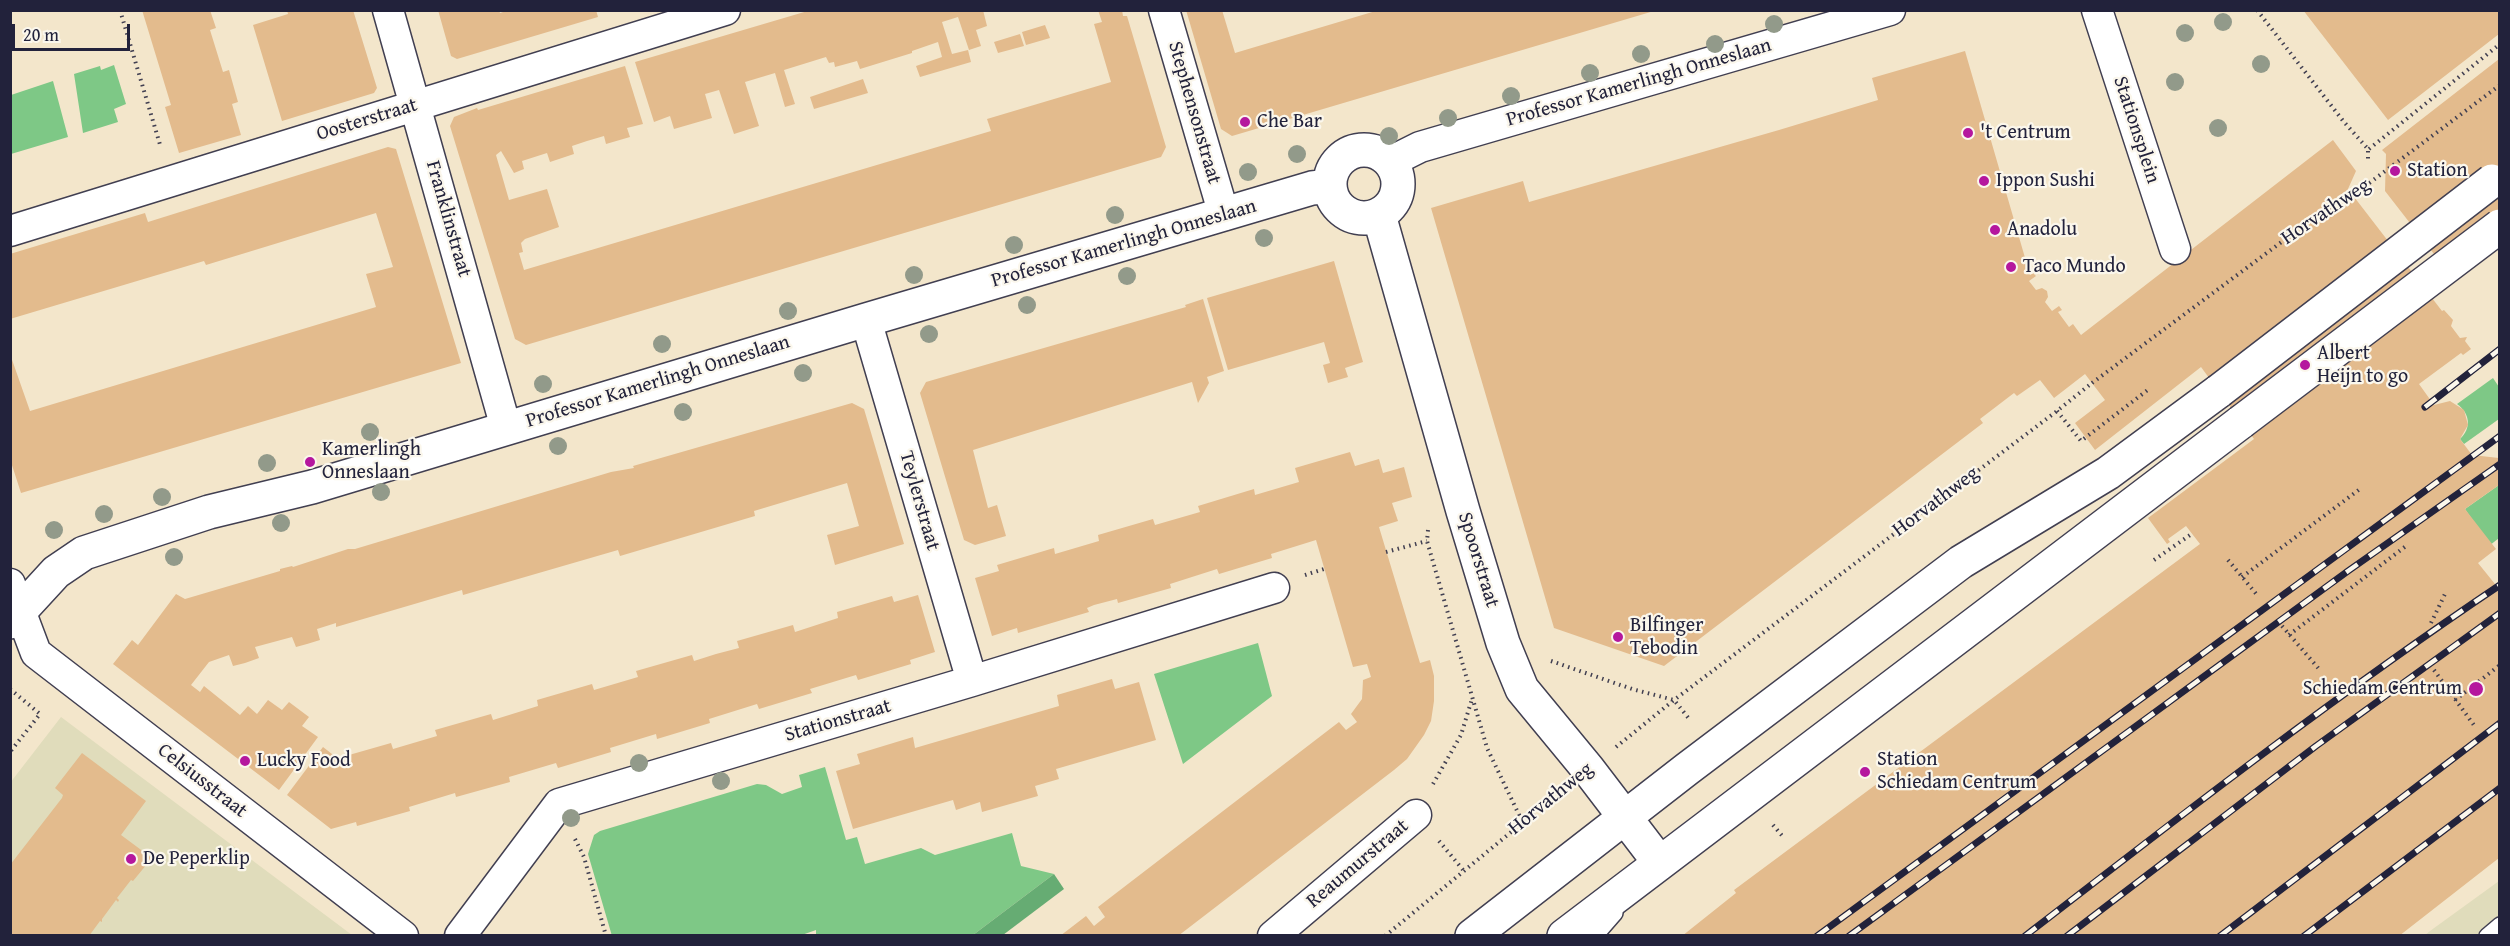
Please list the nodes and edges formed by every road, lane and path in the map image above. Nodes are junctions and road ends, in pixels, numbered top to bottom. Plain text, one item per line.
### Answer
1 (120, 10) edge
2 (388, 10) edge
3 (725, 10) edge
4 (1164, 10) edge
5 (1890, 10) edge
6 (2097, 10) edge
7 (2257, 10) edge
8 (2499, 44) edge
9 (2499, 85) edge
10 (416, 105) junction
11 (2368, 149) junction
12 (2368, 161) dead end
13 (1390, 162) junction
14 (2499, 175) edge
15 (171, 180) junction
16 (1330, 186) junction
17 (1224, 215) junction
18 (1379, 215) junction
19 (2499, 226) edge
20 (10, 231) edge
21 (2175, 249) dead end
22 (866, 320) junction
23 (2149, 389) dead end
24 (2057, 411) junction
25 (506, 428) junction
26 (2360, 489) dead end
27 (2193, 533) dead end
28 (1427, 541) dead end
29 (2406, 546) dead end
30 (1386, 552) dead end
31 (2154, 560) dead end
32 (2228, 560) dead end
33 (2242, 577) junction
34 (1274, 588) dead end
35 (2445, 594) dead end
36 (2258, 596) dead end
37 (13, 606) edge
38 (2431, 623) dead end
39 (2282, 626) dead end
40 (2289, 635) junction
41 (1550, 660) dead end
42 (2499, 666) edge
43 (2319, 669) dead end
44 (2434, 670) dead end
45 (972, 681) junction
46 (10, 689) edge
47 (1473, 698) dead end
48 (1674, 700) junction
49 (2455, 700) junction
50 (2476, 728) dead end
51 (10, 752) edge
52 (1588, 769) junction
53 (1416, 815) joint
54 (548, 818) junction
55 (1626, 818) junction
56 (1659, 862) junction
57 (2499, 925) edge
58 (403, 936) edge
59 (460, 936) edge
60 (606, 936) edge
61 (1273, 936) edge
62 (1385, 936) edge
63 (1472, 936) edge
64 (1564, 936) edge
65 (1595, 936) edge
66 (2487, 936) edge

1 - 15 path
2 - 10 street, Franklinstraat
3 - 10 street, Oosterstraat
4 - 17 street, Stephensonstraat
5 - 13 street, Professor Kamerlingh Onneslaan
6 - 21 street, Stationsplein
7 - 11 path
8 - 11 path
9 - 24 path, Horvathweg, bridge
10 - 15 street, Oosterstraat
10 - 25 street, Franklinstraat
11 - 12 path
13 - 16 main road
13 - 18 main road
14 - 55 main road, bridge
15 - 20 street, Oosterstraat
16 - 17 main road, Professor Kamerlingh Onneslaan
16 - 18 main road
17 - 22 main road, Professor Kamerlingh Onneslaan
18 - 52 main road, Spoorstraat
19 - 56 main road, bridge
22 - 25 main road, Professor Kamerlingh Onneslaan
22 - 45 street, Teylerstraat
23 - 24 path
24 - 48 path, Horvathweg
25 - 37 main road, Professor Kamerlingh Onneslaan
26 - 33 path
27 - 31 path
28 - 30 path
29 - 40 path
32 - 33 path
33 - 36 path
34 - 45 street, Stationstraat
35 - 38 path
37 - 58 street, Celsiusstraat
39 - 40 path
40 - 43 path
41 - 48 path
42 - 49 path
44 - 49 path
45 - 54 street, Stationstraat
46 - 51 path
47 - 53 path
48 - 52 path, Horvathweg
49 - 50 path
52 - 55 main road, Spoorstraat
52 - 62 path, Horvathweg
53 - 61 street, Reaumurstraat
54 - 59 street, Stationstraat
54 - 60 path
55 - 56 main road, Spoorstraat
55 - 63 main road
56 - 64 main road
56 - 65 lane
57 - 66 lane

